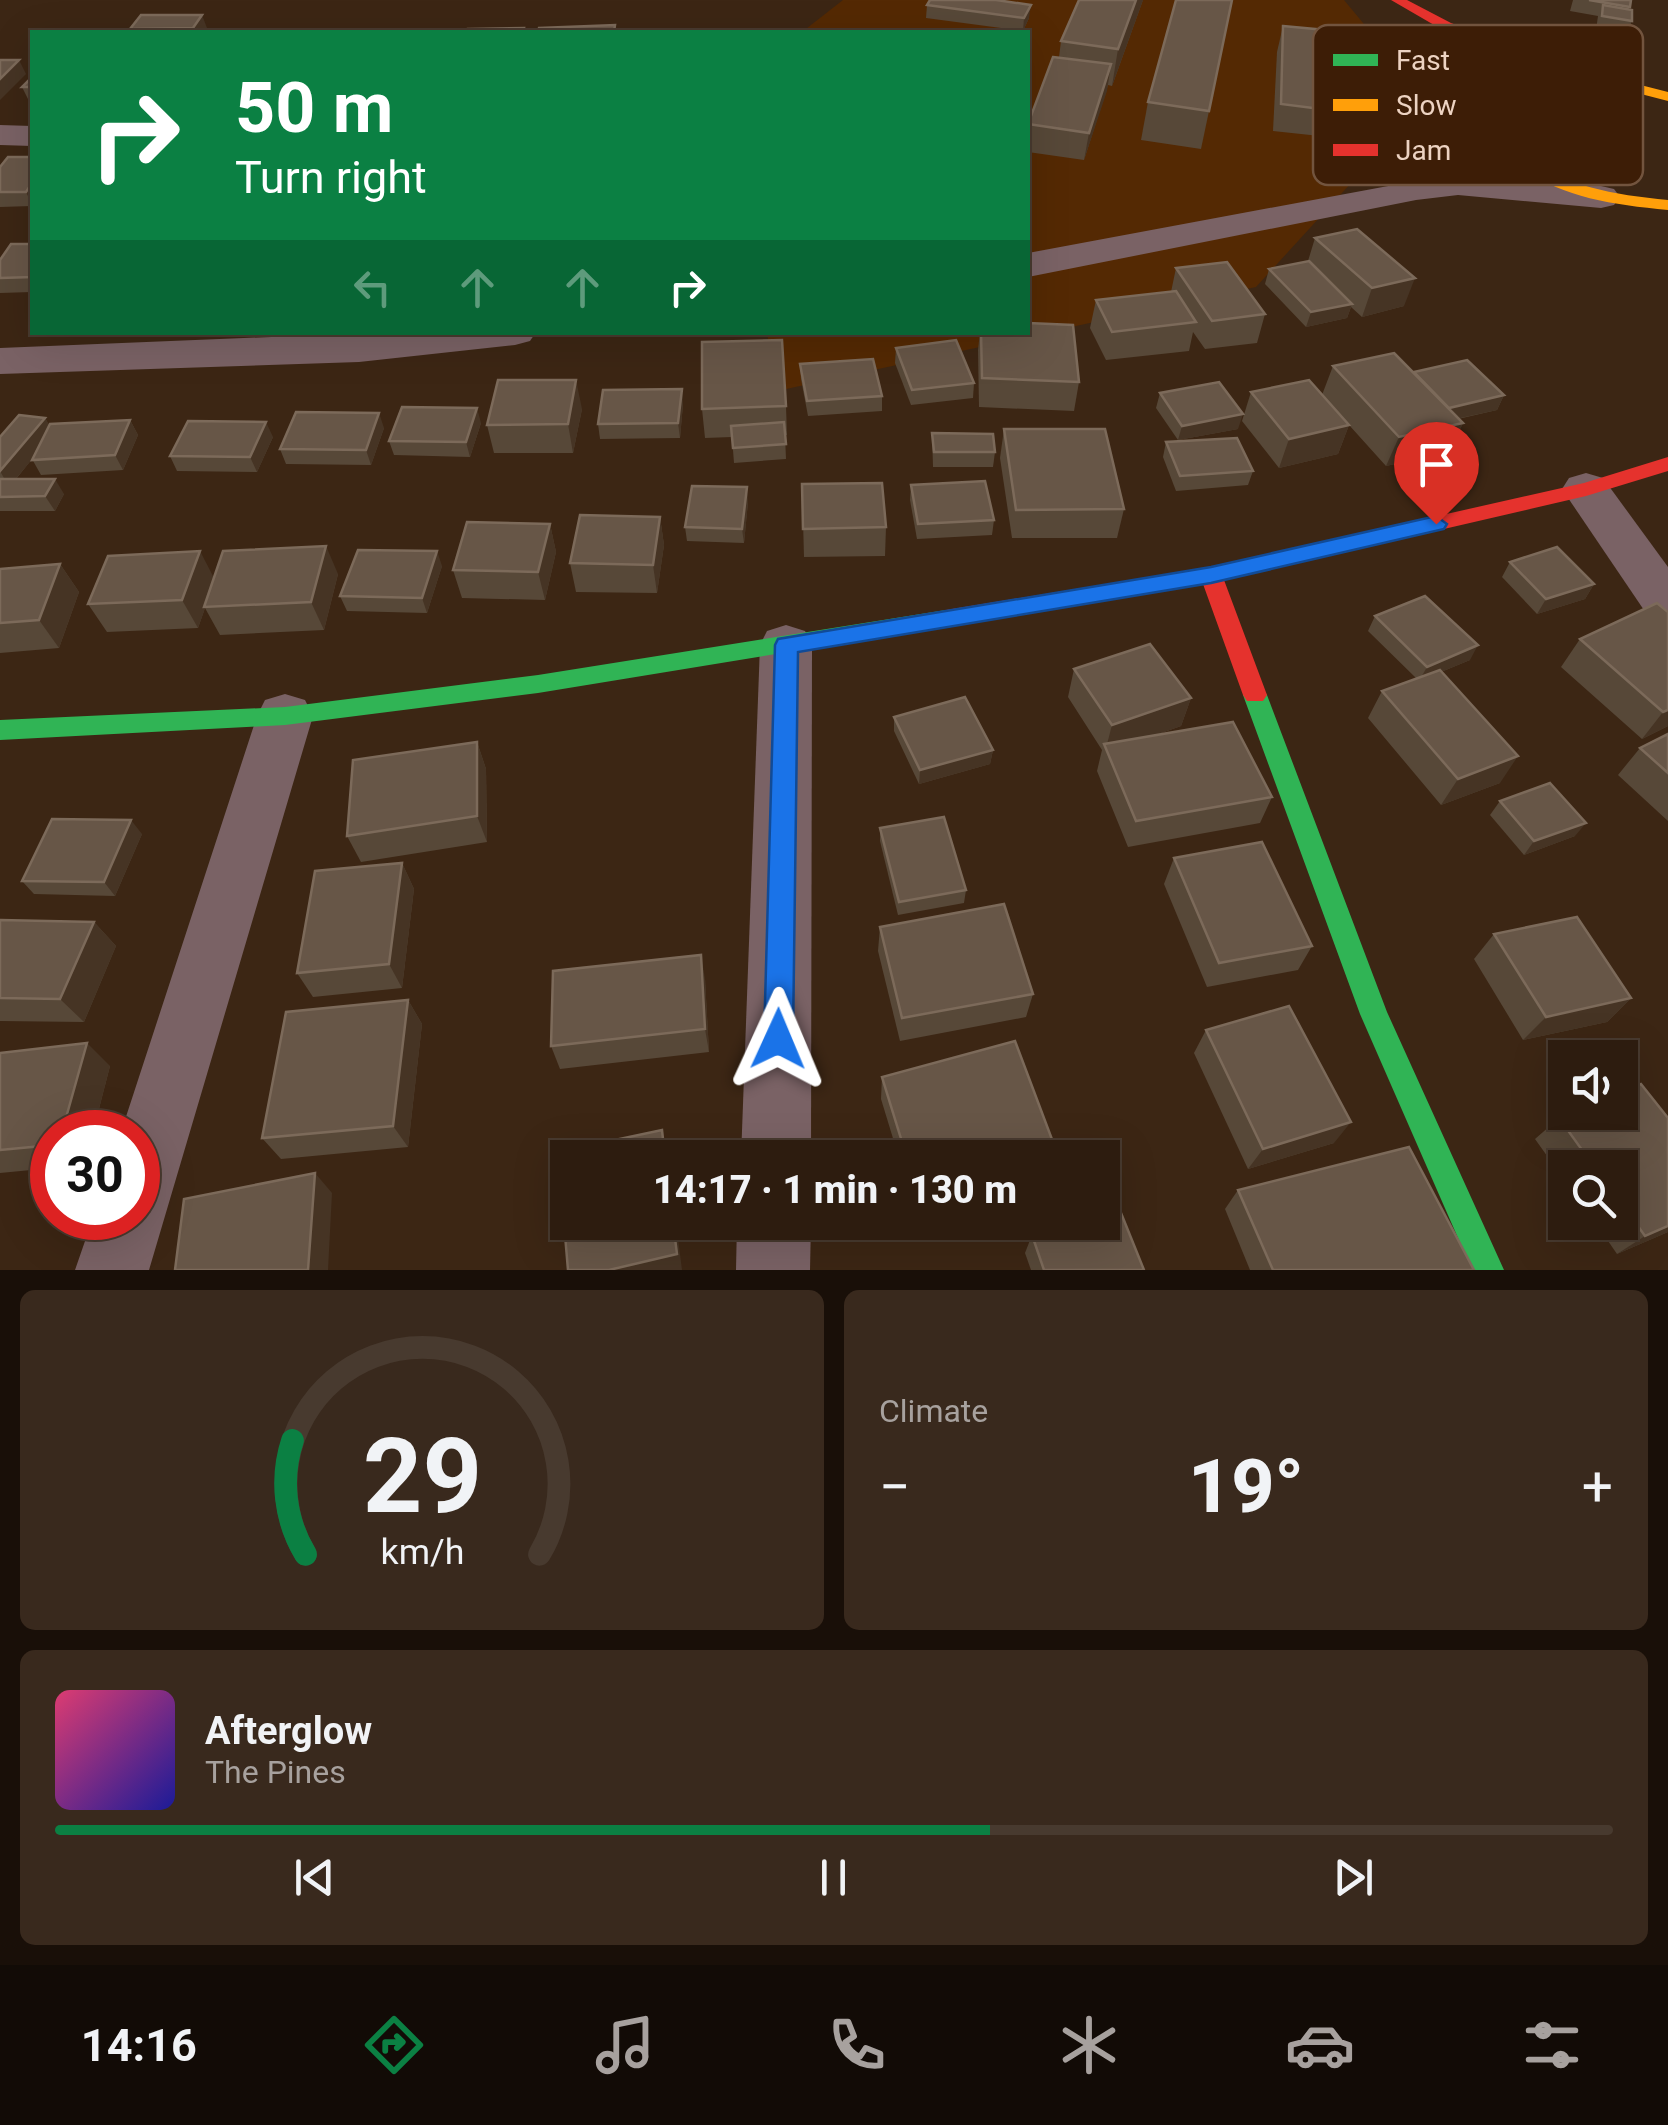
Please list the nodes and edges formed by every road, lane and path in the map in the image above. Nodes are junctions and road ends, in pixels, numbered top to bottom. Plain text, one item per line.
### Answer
1 (1397, 0) edge
2 (1444, 25) edge
3 (0, 134) edge
4 (30, 136) edge
5 (1424, 185) edge
6 (1450, 185) edge
7 (1468, 185) edge
8 (1571, 185) edge
9 (1416, 189) junction
10 (1614, 199) junction
11 (1668, 205) edge
12 (1668, 214) edge
13 (1030, 264) edge
14 (487, 335) edge
15 (0, 361) edge
16 (1668, 464) edge
17 (1586, 489) junction
18 (1211, 575) junction
19 (1668, 606) edge
20 (786, 645) junction
21 (285, 716) junction
22 (0, 730) edge
23 (160, 1118) edge
24 (776, 1140) edge
25 (122, 1240) edge
26 (774, 1240) edge
27 (112, 1270) edge
28 (774, 1270) edge
29 (1488, 1270) edge

1 - 2 street
3 - 4 street
5 - 9 street
6 - 9 street
7 - 10 street
8 - 10 street
9 - 13 street
10 - 11 street
10 - 12 street
14 - 15 street
16 - 17 street
17 - 18 street
17 - 19 street
18 - 20 street
18 - 29 street
20 - 21 street
20 - 24 street
21 - 22 street
21 - 23 street
25 - 27 street
26 - 28 street

